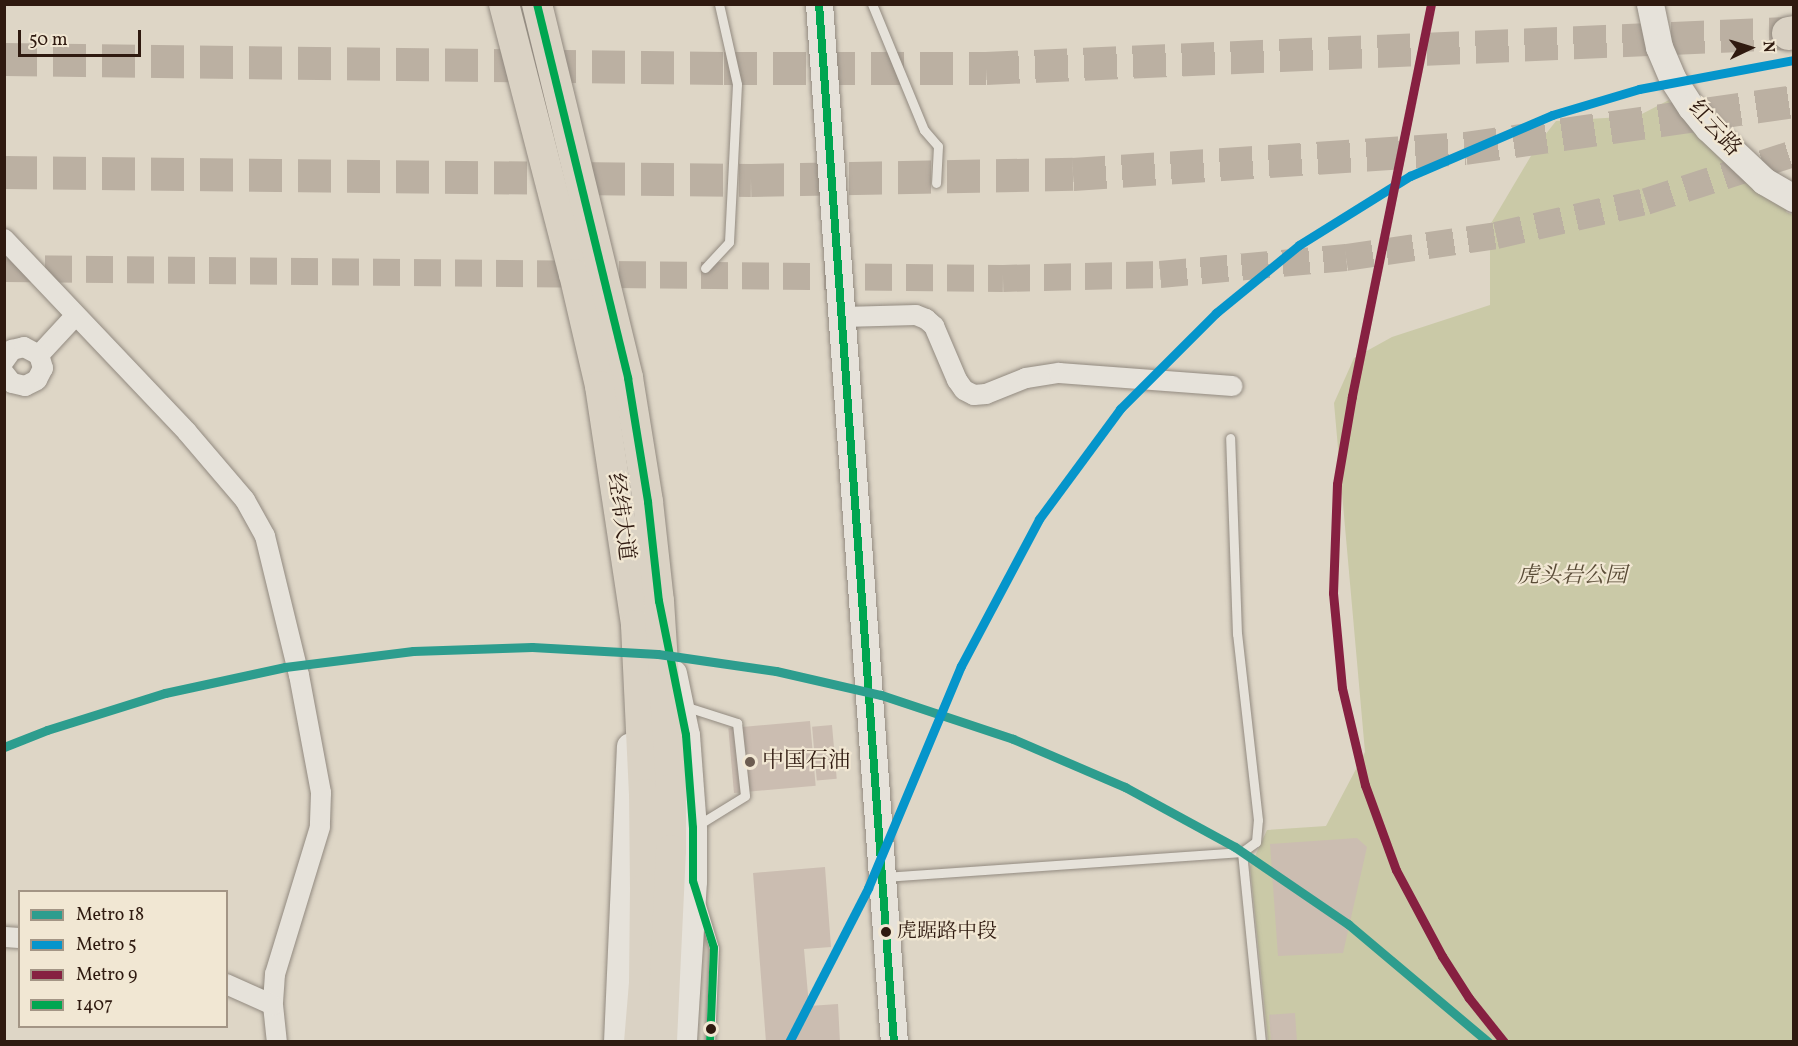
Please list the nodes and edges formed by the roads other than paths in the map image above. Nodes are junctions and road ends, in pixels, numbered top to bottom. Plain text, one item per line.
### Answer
1 (504, 4) edge
2 (537, 4) edge
3 (719, 4) edge
4 (819, 4) edge
5 (872, 4) edge
6 (1650, 4) edge
7 (936, 183) dead end
8 (1794, 198) edge
9 (4, 240) edge
10 (705, 268) dead end
11 (76, 315) junction
12 (843, 318) junction
13 (39, 355) junction
14 (5, 360) edge
15 (4, 373) edge
16 (1233, 386) dead end
17 (1230, 438) dead end
18 (658, 601) junction
19 (636, 625) junction
20 (680, 705) junction
21 (693, 828) junction
22 (1242, 852) junction
23 (881, 877) junction
24 (693, 881) junction
25 (228, 985) edge
26 (273, 1005) junction
27 (277, 1041) edge
28 (617, 1041) edge
29 (639, 1041) edge
30 (662, 1041) edge
31 (683, 1041) edge
32 (710, 1041) edge
33 (894, 1041) edge
34 (1261, 1041) edge

1 - 19 main road, 经纬大道
2 - 18 main road, 经纬大道
3 - 10 lane
4 - 12 street
5 - 7 lane
6 - 8 street, 红云路
9 - 11 street
11 - 13 street
11 - 26 street
12 - 16 street
12 - 23 street
13 - 14 street
13 - 15 street
17 - 22 lane
18 - 20 street
18 - 30 main road, 经纬大道
19 - 28 street
19 - 29 main road, 经纬大道
20 - 21 street
20 - 21 lane
21 - 24 street
22 - 23 lane
22 - 34 lane
23 - 33 street
24 - 31 street
24 - 32 lane
25 - 26 street
26 - 27 street

